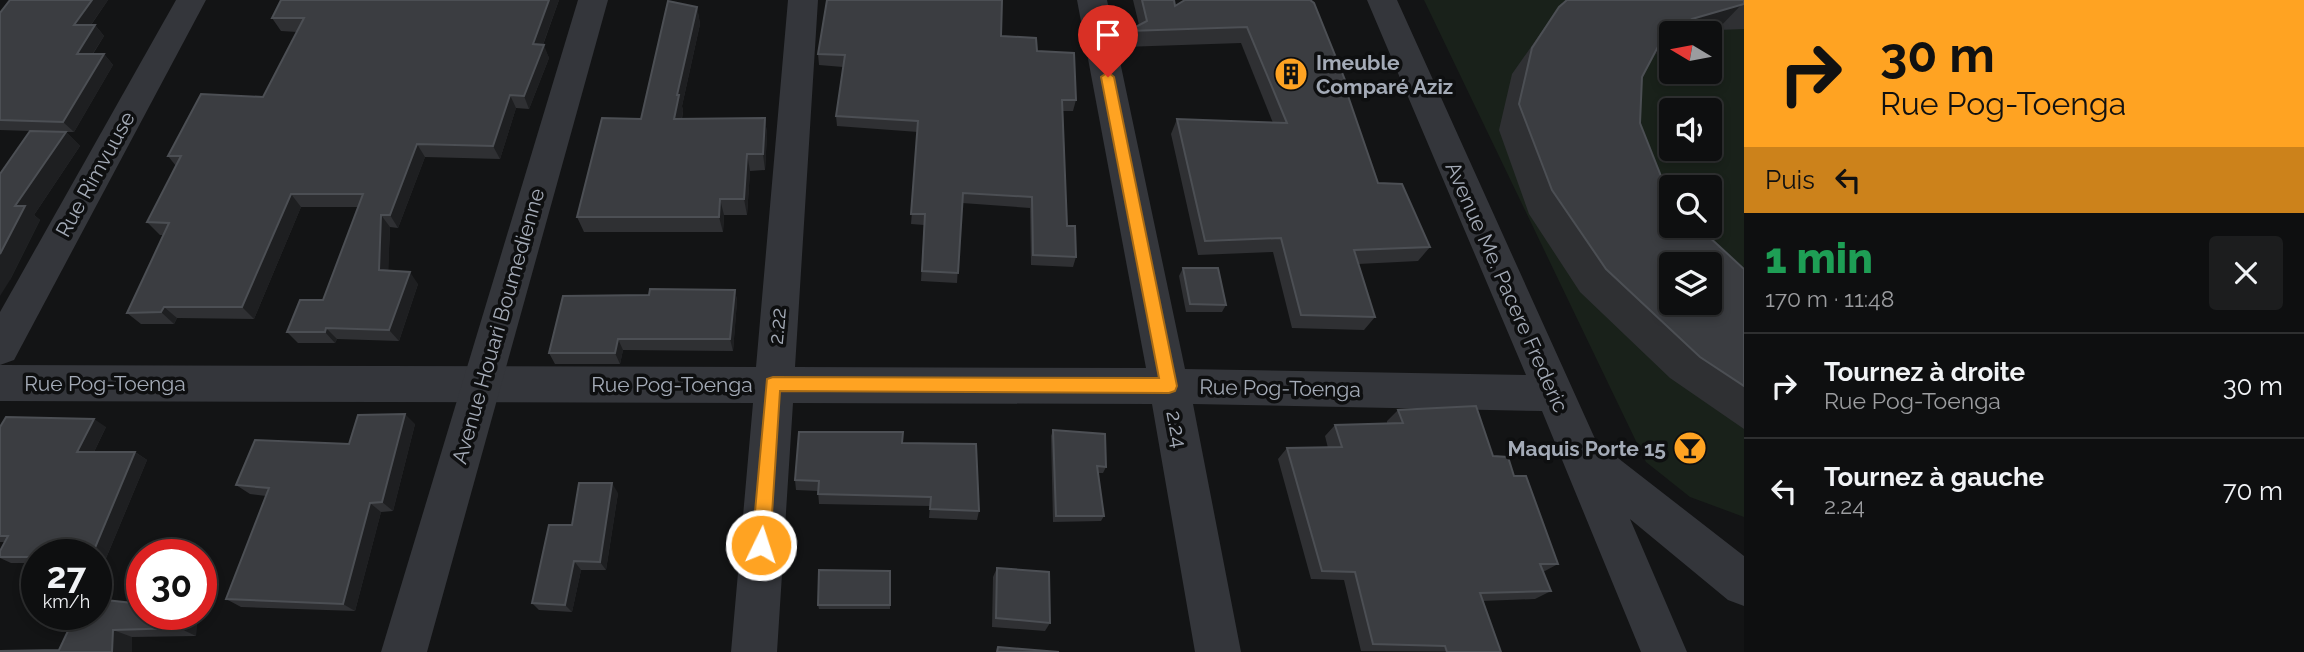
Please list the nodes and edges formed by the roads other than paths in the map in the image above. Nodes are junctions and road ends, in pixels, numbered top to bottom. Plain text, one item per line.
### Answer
1 (191, 0) edge
2 (593, 0) edge
3 (803, 0) edge
4 (1093, 0) edge
5 (1382, 0) edge
6 (0, 348) edge
7 (0, 383) edge
8 (482, 383) junction
9 (773, 384) junction
10 (1169, 386) junction
11 (1553, 393) junction
12 (1580, 452) junction
13 (1744, 584) edge
14 (404, 652) edge
15 (754, 652) edge
16 (1218, 652) edge
17 (1664, 652) edge

1 - 6 street, Rue Rimvuuse
2 - 8 street, Avenue Houari Boumedienne
3 - 9 street, 2.22
4 - 10 street, 2.24
5 - 11 street, Avenue Me. Pacere Frederic
7 - 8 street, Rue Pog-Toenga
8 - 9 street, Rue Pog-Toenga
8 - 14 street, Avenue Houari Boumedienne
9 - 10 street, Rue Pog-Toenga
9 - 15 street, 2.22
10 - 11 street, Rue Pog-Toenga
10 - 16 street, 2.24
11 - 12 street, Avenue Me. Pacere Frederic
12 - 13 street
12 - 17 street, Avenue Me. Pacere Frederic

